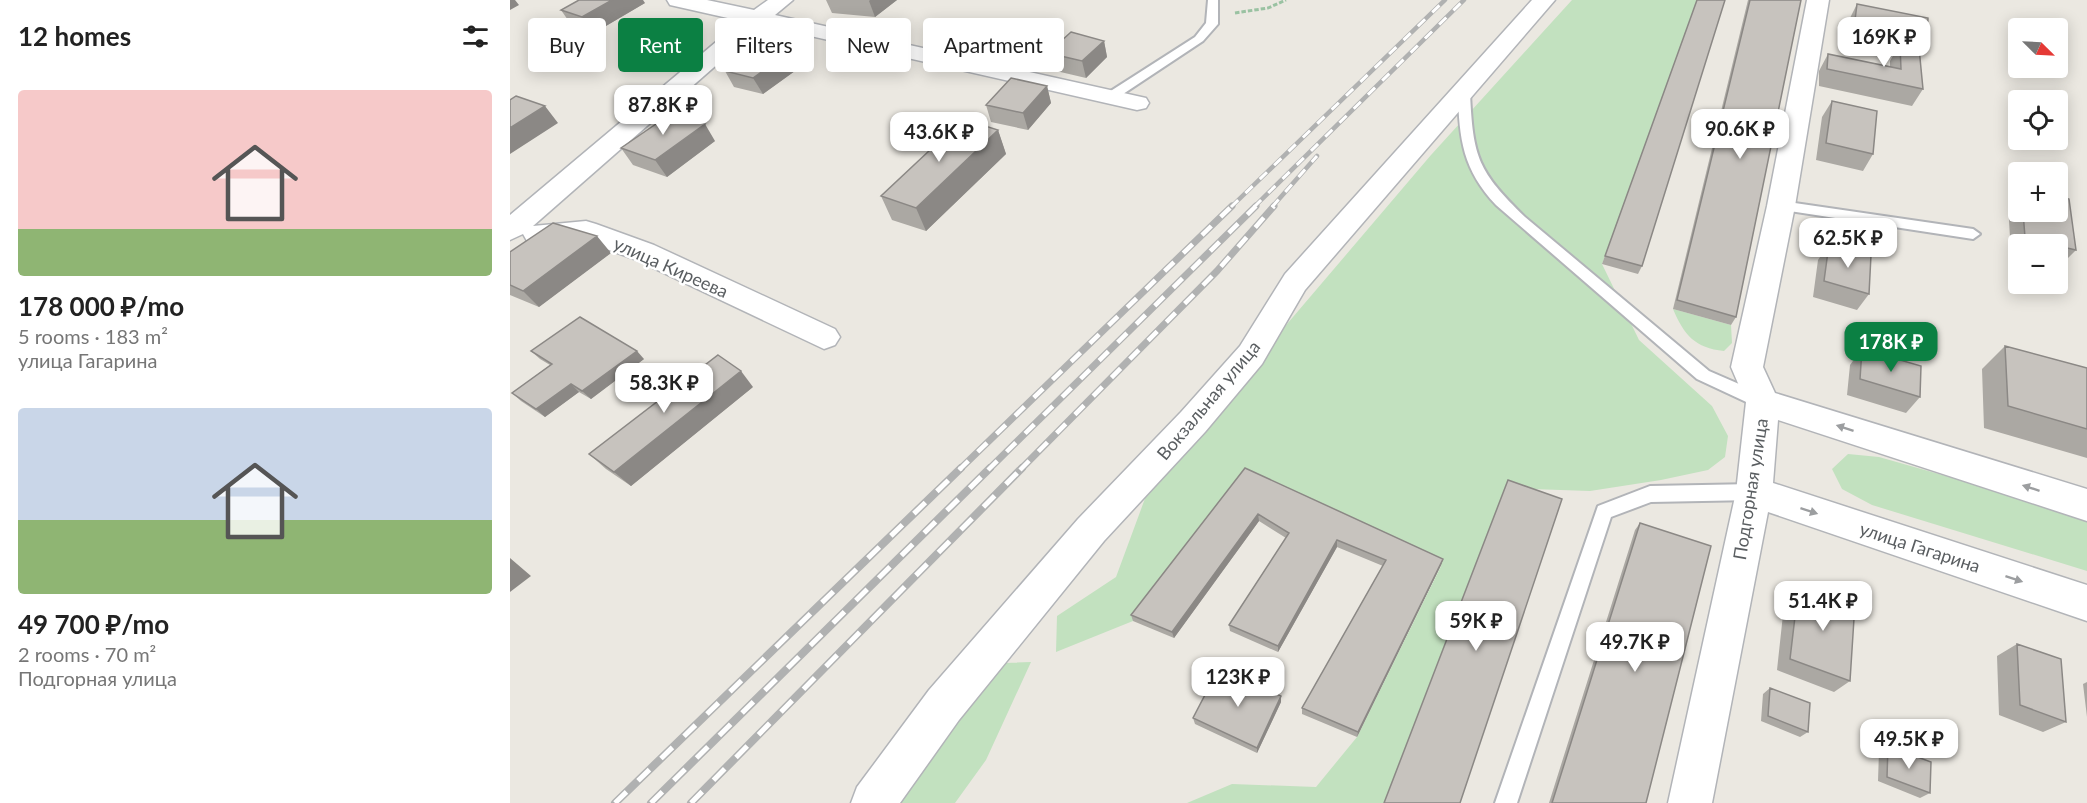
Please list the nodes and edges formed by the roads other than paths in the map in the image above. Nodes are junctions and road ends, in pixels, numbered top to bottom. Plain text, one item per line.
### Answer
1 (678, 0) edge
2 (782, 0) edge
3 (1213, 0) edge
4 (1544, 0) edge
5 (1818, 0) edge
6 (752, 18) edge
7 (757, 18) edge
8 (814, 32) edge
9 (715, 54) edge
10 (1464, 93) junction
11 (1110, 97) junction
12 (1137, 103) dead end
13 (1781, 206) junction
14 (511, 228) edge
15 (1973, 234) dead end
16 (824, 337) dead end
17 (1763, 402) junction
18 (1754, 492) junction
19 (2087, 505) edge
20 (2087, 603) edge
21 (873, 803) edge
22 (1506, 803) edge
23 (1690, 803) edge

1 - 6 street
2 - 7 street
3 - 11 lane
4 - 10 street, Вокзальная улица
5 - 13 street, Подгорная улица
8 - 11 street
9 - 14 street
10 - 17 lane
10 - 21 street, Вокзальная улица
11 - 12 street
13 - 15 lane
13 - 17 street, Подгорная улица
14 - 16 street, улица Киреева
17 - 18 street, Подгорная улица
19 -> 17 street
18 -> 20 street, улица Гагарина
18 - 22 lane
18 - 23 street, Подгорная улица

